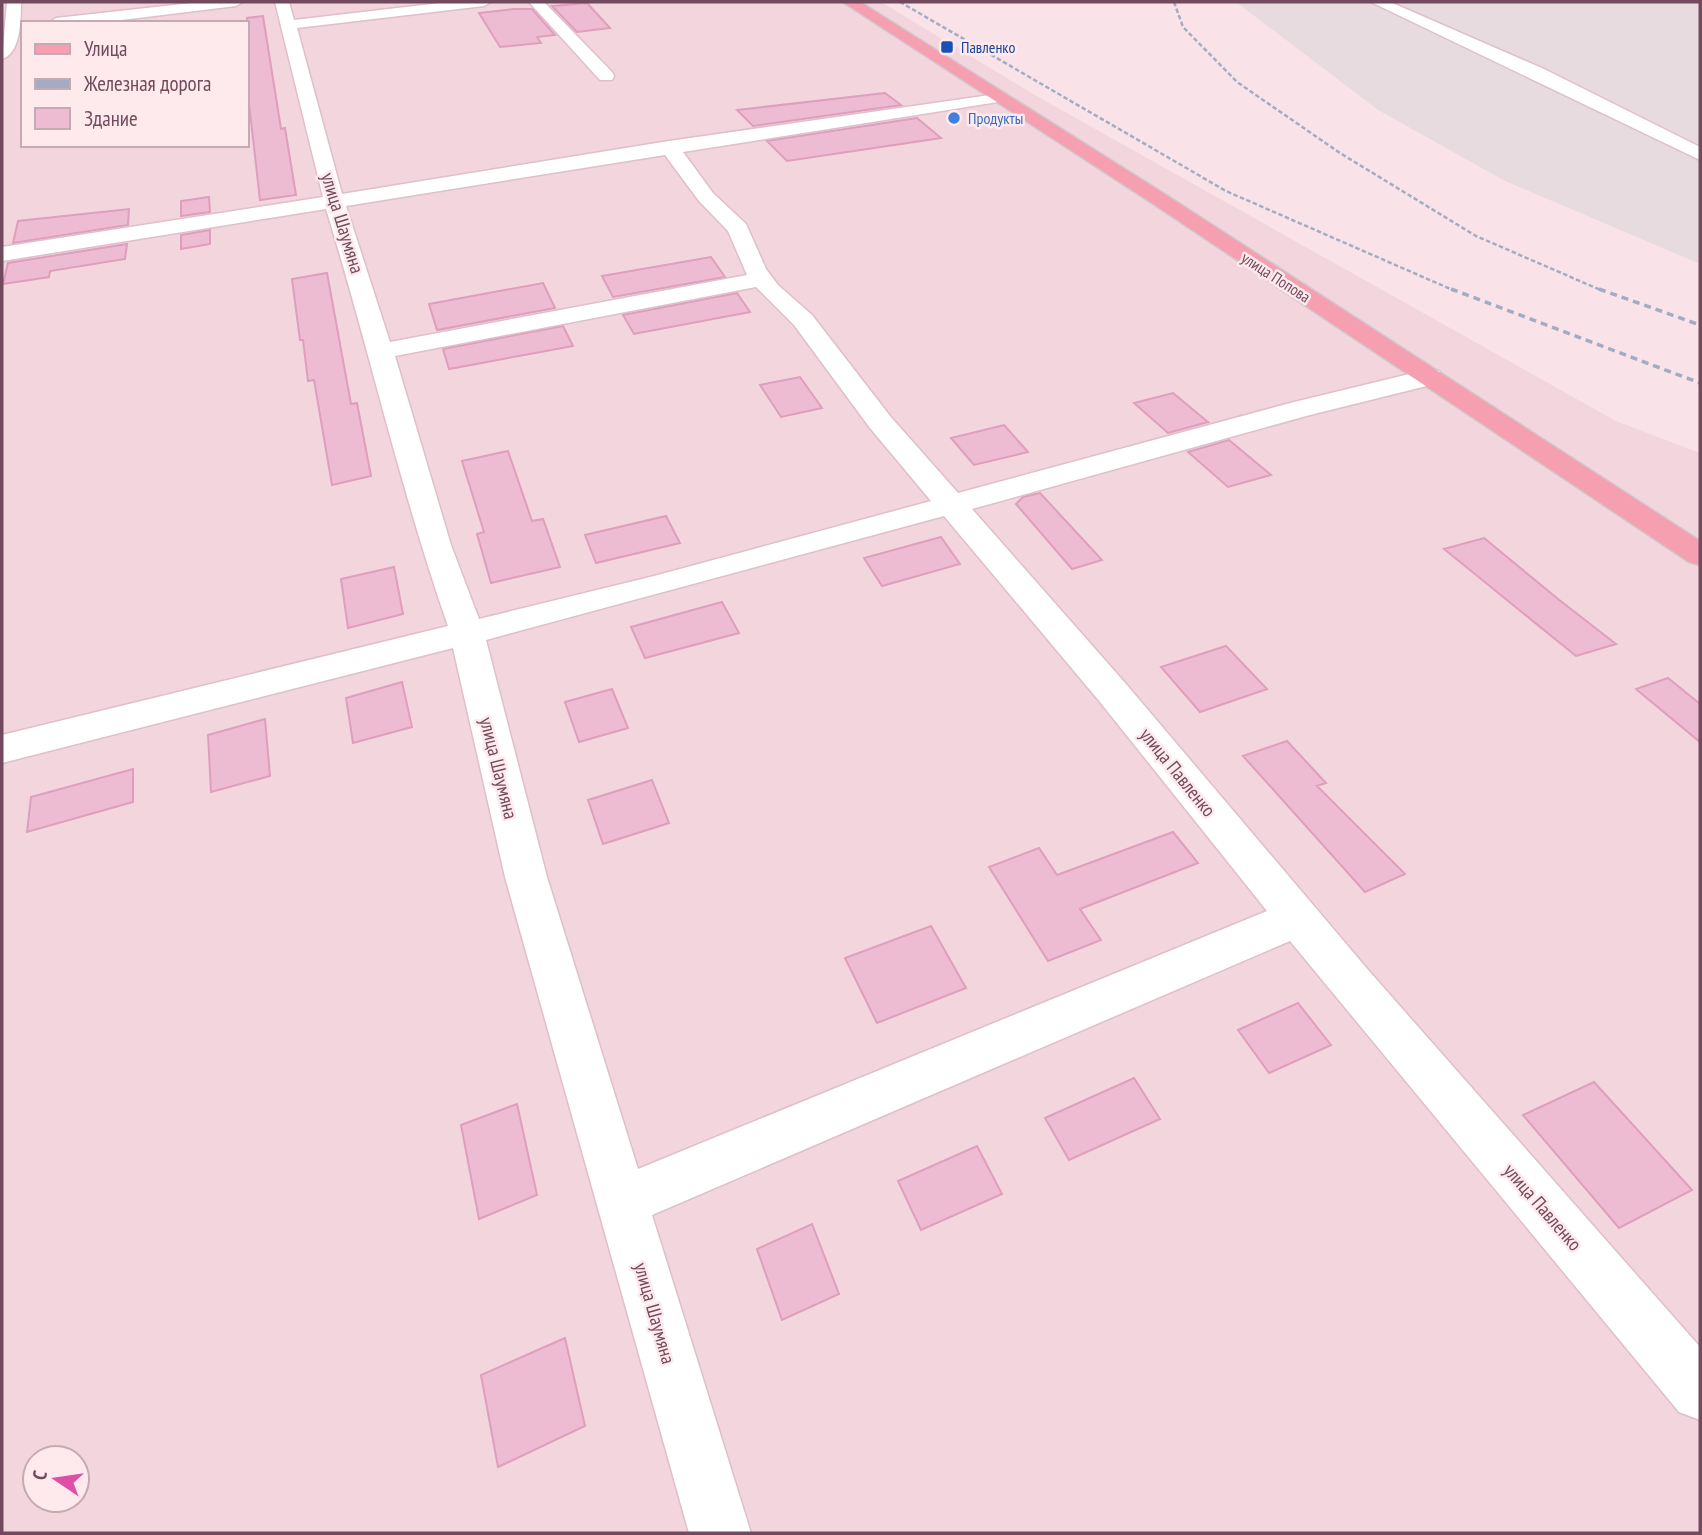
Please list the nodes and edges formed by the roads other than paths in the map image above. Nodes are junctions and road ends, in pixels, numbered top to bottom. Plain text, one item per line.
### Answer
1 (15, 2) edge
2 (236, 2) edge
3 (484, 2) edge
4 (536, 2) edge
5 (850, 2) edge
6 (1378, 2) edge
7 (285, 13) edge
8 (73, 21) edge
9 (12, 28) edge
10 (2, 54) edge
11 (606, 76) dead end
12 (998, 97) junction
13 (669, 147) junction
14 (1700, 154) edge
15 (334, 201) junction
16 (2, 254) edge
17 (762, 279) junction
18 (381, 351) junction
19 (1430, 377) junction
20 (953, 505) junction
21 (1700, 555) edge
22 (467, 633) junction
23 (2, 750) edge
24 (1298, 918) junction
25 (622, 1202) junction
26 (1700, 1391) edge
27 (720, 1533) edge

1 - 9 street
2 - 8 street
3 - 7 street
4 - 11 street
5 - 12 main road, улица Попова
6 - 14 street
7 - 15 street, улица Шаумяна
9 - 10 street
12 - 13 street
12 - 19 main road, улица Попова
13 - 15 street
13 - 17 street, улица Павленко
15 - 16 street
15 - 18 street, улица Шаумяна
17 - 18 street
17 - 20 street, улица Павленко
18 - 22 street, улица Шаумяна
19 - 20 street
19 - 21 main road, улица Попова
20 - 22 street
20 - 24 street, улица Павленко
22 - 23 street
22 - 25 street, улица Шаумяна
24 - 25 street
24 - 26 street, улица Павленко
25 - 27 street, улица Шаумяна

